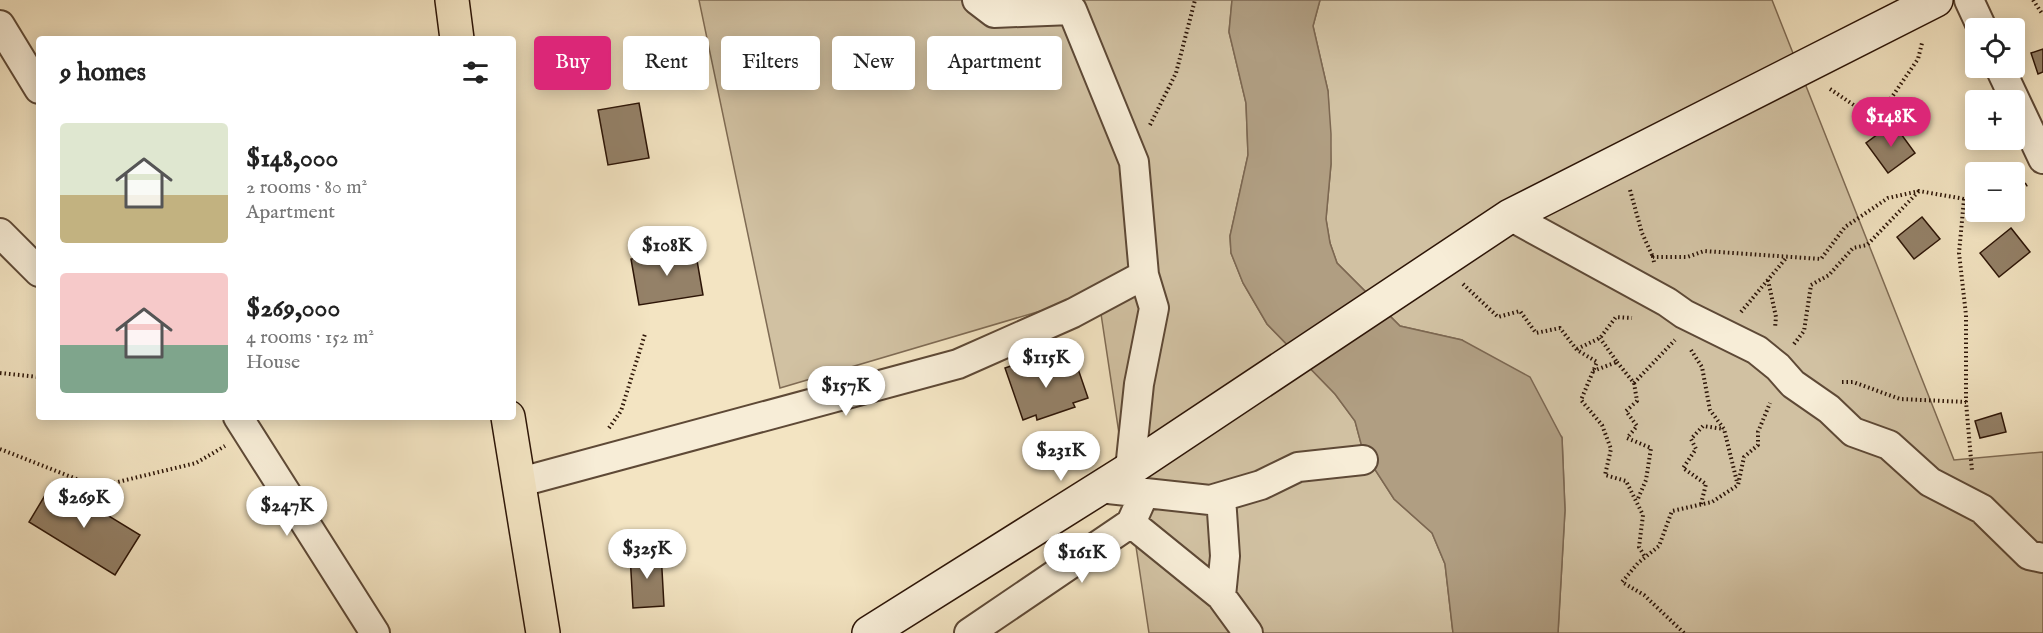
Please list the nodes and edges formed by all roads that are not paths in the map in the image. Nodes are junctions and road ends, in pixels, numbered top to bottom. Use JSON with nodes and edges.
{"nodes":[{"id":1,"x":452,"y":0,"type":"edge"},
{"id":2,"x":977,"y":0,"type":"edge"},
{"id":3,"x":1969,"y":0,"type":"edge"},
{"id":4,"x":1935,"y":1,"type":"edge"},
{"id":5,"x":1977,"y":18,"type":"edge"},
{"id":6,"x":0,"y":25,"type":"edge"},
{"id":7,"x":457,"y":36,"type":"edge"},
{"id":8,"x":2005,"y":78,"type":"edge"},
{"id":9,"x":36,"y":84,"type":"edge"},
{"id":10,"x":2043,"y":159,"type":"edge"},
{"id":11,"x":1510,"y":216,"type":"junction"},
{"id":12,"x":0,"y":233,"type":"edge"},
{"id":13,"x":36,"y":269,"type":"edge"},
{"id":14,"x":1144,"y":275,"type":"junction"},
{"id":15,"x":508,"y":420,"type":"edge"},
{"id":16,"x":243,"y":425,"type":"edge"},
{"id":17,"x":1363,"y":460,"type":"dead end"},
{"id":18,"x":1137,"y":482,"type":"junction"},
{"id":19,"x":518,"y":483,"type":"junction"},
{"id":20,"x":1221,"y":497,"type":"junction"},
{"id":21,"x":1131,"y":524,"type":"junction"},
{"id":22,"x":2043,"y":558,"type":"edge"},
{"id":23,"x":1221,"y":596,"type":"junction"},
{"id":24,"x":375,"y":633,"type":"edge"},
{"id":25,"x":543,"y":633,"type":"edge"},
{"id":26,"x":869,"y":633,"type":"edge"},
{"id":27,"x":969,"y":633,"type":"edge"},
{"id":28,"x":1248,"y":633,"type":"edge"}],
"edges":[{"from":1,"to":7,"type":"main road"},
{"from":2,"to":14,"type":"street"},
{"from":3,"to":5,"type":"street"},
{"from":4,"to":11,"type":"main road"},
{"from":6,"to":9,"type":"street"},
{"from":8,"to":10,"type":"street"},
{"from":11,"to":18,"type":"main road"},
{"from":11,"to":22,"type":"street"},
{"from":12,"to":13,"type":"street"},
{"from":14,"to":18,"type":"street"},
{"from":14,"to":19,"type":"street"},
{"from":15,"to":19,"type":"main road"},
{"from":16,"to":24,"type":"street"},
{"from":17,"to":20,"type":"street"},
{"from":18,"to":20,"type":"street"},
{"from":18,"to":21,"type":"street"},
{"from":18,"to":26,"type":"main road"},
{"from":19,"to":25,"type":"main road"},
{"from":20,"to":23,"type":"street"},
{"from":21,"to":23,"type":"street"},
{"from":21,"to":27,"type":"street"},
{"from":23,"to":28,"type":"street"}]}
